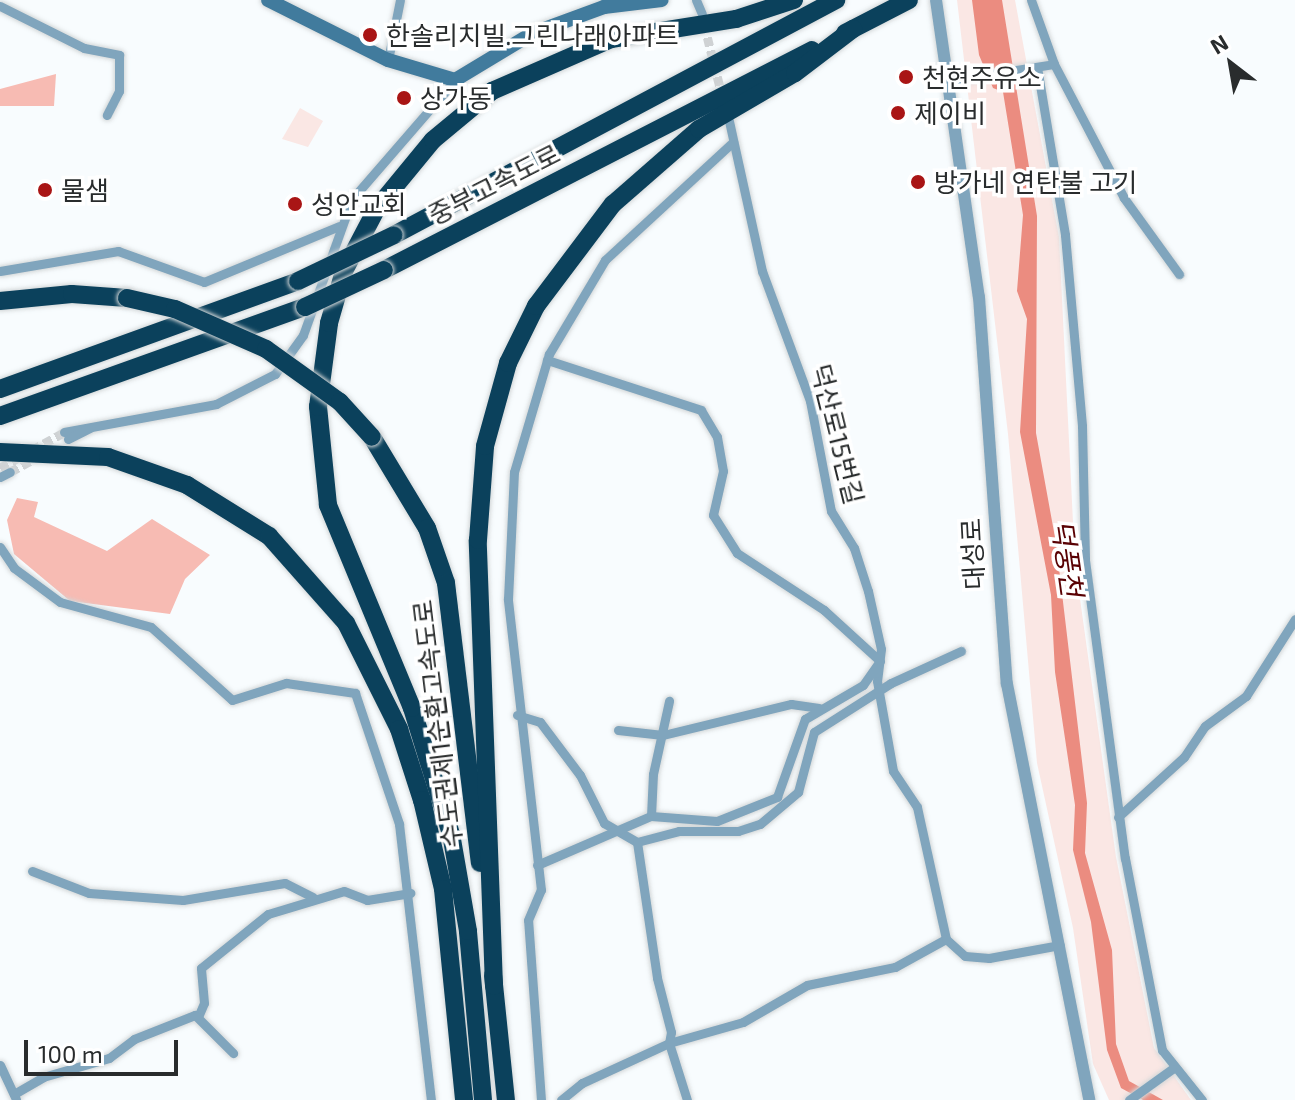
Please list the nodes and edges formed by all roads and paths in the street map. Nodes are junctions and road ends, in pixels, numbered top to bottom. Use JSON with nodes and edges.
{"nodes":[{"id":1,"x":268,"y":0,"type":"edge"},
{"id":2,"x":400,"y":0,"type":"edge"},
{"id":3,"x":662,"y":0,"type":"edge"},
{"id":4,"x":696,"y":0,"type":"edge"},
{"id":5,"x":794,"y":0,"type":"edge"},
{"id":6,"x":836,"y":0,"type":"edge"},
{"id":7,"x":909,"y":0,"type":"edge"},
{"id":8,"x":936,"y":0,"type":"edge"},
{"id":9,"x":1031,"y":0,"type":"edge"},
{"id":10,"x":0,"y":6,"type":"edge"},
{"id":11,"x":702,"y":14,"type":"tunnel mouth"},
{"id":12,"x":853,"y":29,"type":"junction"},
{"id":13,"x":388,"y":60,"type":"junction"},
{"id":14,"x":1054,"y":64,"type":"junction"},
{"id":15,"x":1032,"y":67,"type":"junction"},
{"id":16,"x":455,"y":80,"type":"junction"},
{"id":17,"x":951,"y":80,"type":"junction"},
{"id":18,"x":107,"y":115,"type":"dead end"},
{"id":19,"x":729,"y":121,"type":"dead end"},
{"id":20,"x":733,"y":142,"type":"junction"},
{"id":21,"x":339,"y":226,"type":"junction"},
{"id":22,"x":0,"y":271,"type":"edge"},
{"id":23,"x":1179,"y":274,"type":"dead end"},
{"id":24,"x":0,"y":301,"type":"edge"},
{"id":25,"x":547,"y":360,"type":"junction"},
{"id":26,"x":0,"y":389,"type":"edge"},
{"id":27,"x":0,"y":416,"type":"edge"},
{"id":28,"x":66,"y":436,"type":"tunnel mouth"},
{"id":29,"x":0,"y":452,"type":"tunnel mouth"},
{"id":30,"x":10,"y":472,"type":"tunnel mouth"},
{"id":31,"x":0,"y":477,"type":"edge"},
{"id":32,"x":0,"y":547,"type":"edge"},
{"id":33,"x":1295,"y":619,"type":"edge"},
{"id":34,"x":961,"y":651,"type":"dead end"},
{"id":35,"x":880,"y":661,"type":"junction"},
{"id":36,"x":879,"y":692,"type":"junction"},
{"id":37,"x":669,"y":701,"type":"dead end"},
{"id":38,"x":819,"y":708,"type":"junction"},
{"id":39,"x":517,"y":715,"type":"junction"},
{"id":40,"x":618,"y":730,"type":"dead end"},
{"id":41,"x":663,"y":735,"type":"junction"},
{"id":42,"x":651,"y":816,"type":"junction"},
{"id":43,"x":1118,"y":817,"type":"junction"},
{"id":44,"x":616,"y":834,"type":"junction"},
{"id":45,"x":637,"y":842,"type":"junction"},
{"id":46,"x":537,"y":865,"type":"junction"},
{"id":47,"x":32,"y":871,"type":"dead end"},
{"id":48,"x":410,"y":893,"type":"junction"},
{"id":49,"x":313,"y":897,"type":"junction"},
{"id":50,"x":946,"y":939,"type":"junction"},
{"id":51,"x":1060,"y":945,"type":"junction"},
{"id":52,"x":494,"y":986,"type":"junction"},
{"id":53,"x":198,"y":1017,"type":"junction"},
{"id":54,"x":669,"y":1043,"type":"junction"},
{"id":55,"x":233,"y":1053,"type":"dead end"},
{"id":56,"x":0,"y":1065,"type":"edge"},
{"id":57,"x":1172,"y":1069,"type":"junction"},
{"id":58,"x":15,"y":1097,"type":"edge"},
{"id":59,"x":431,"y":1100,"type":"edge"},
{"id":60,"x":464,"y":1100,"type":"edge"},
{"id":61,"x":483,"y":1100,"type":"edge"},
{"id":62,"x":506,"y":1100,"type":"edge"},
{"id":63,"x":541,"y":1100,"type":"edge"},
{"id":64,"x":561,"y":1100,"type":"edge"},
{"id":65,"x":687,"y":1100,"type":"edge"},
{"id":66,"x":1089,"y":1100,"type":"edge"},
{"id":67,"x":1129,"y":1100,"type":"edge"},
{"id":68,"x":1202,"y":1100,"type":"edge"}],
"edges":[{"from":1,"to":13,"type":"main road"},
{"from":2,"to":13,"type":"street"},
{"from":3,"to":16,"type":"main road"},
{"from":4,"to":11,"type":"street"},
{"from":5,"to":61,"type":"highway"},
{"from":6,"to":26,"type":"highway","name":"중부고속도로","bridge":true},
{"from":7,"to":12,"type":"highway","name":"중부고속도로"},
{"from":8,"to":17,"type":"street","name":"대성로"},
{"from":9,"to":14,"type":"street"},
{"from":10,"to":18,"type":"street"},
{"from":12,"to":27,"type":"highway","name":"중부고속도로","bridge":true},
{"from":12,"to":52,"type":"highway"},
{"from":13,"to":16,"type":"main road"},
{"from":14,"to":15,"type":"street"},
{"from":14,"to":23,"type":"street"},
{"from":15,"to":17,"type":"street"},
{"from":15,"to":43,"type":"street"},
{"from":16,"to":21,"type":"street"},
{"from":17,"to":51,"type":"street","name":"대성로"},
{"from":19,"to":20,"type":"street","name":"덕산로15번길"},
{"from":20,"to":25,"type":"street"},
{"from":20,"to":35,"type":"street","name":"덕산로15번길"},
{"from":21,"to":22,"type":"street"},
{"from":21,"to":28,"type":"street"},
{"from":24,"to":52,"type":"highway","name":"수도권제1순환고속도로","bridge":true},
{"from":25,"to":35,"type":"street"},
{"from":25,"to":39,"type":"street"},
{"from":29,"to":60,"type":"highway","name":"수도권제1순환고속도로"},
{"from":30,"to":31,"type":"street"},
{"from":32,"to":48,"type":"street"},
{"from":33,"to":43,"type":"street"},
{"from":34,"to":36,"type":"street"},
{"from":35,"to":36,"type":"street","name":"덕산로15번길"},
{"from":35,"to":38,"type":"street"},
{"from":36,"to":45,"type":"street"},
{"from":36,"to":50,"type":"street","name":"덕산로15번길"},
{"from":37,"to":41,"type":"street"},
{"from":38,"to":41,"type":"street"},
{"from":38,"to":42,"type":"street"},
{"from":39,"to":44,"type":"street"},
{"from":39,"to":46,"type":"street"},
{"from":40,"to":41,"type":"street"},
{"from":41,"to":42,"type":"street"},
{"from":42,"to":44,"type":"street"},
{"from":43,"to":57,"type":"street"},
{"from":44,"to":45,"type":"street"},
{"from":44,"to":46,"type":"street"},
{"from":45,"to":54,"type":"street"},
{"from":46,"to":63,"type":"street"},
{"from":47,"to":49,"type":"street"},
{"from":48,"to":49,"type":"street"},
{"from":48,"to":59,"type":"street"},
{"from":49,"to":53,"type":"street"},
{"from":50,"to":51,"type":"street"},
{"from":50,"to":54,"type":"street"},
{"from":51,"to":66,"type":"street","name":"대성로"},
{"from":52,"to":62,"type":"highway","name":"수도권제1순환고속도로"},
{"from":53,"to":55,"type":"street"},
{"from":53,"to":58,"type":"street"},
{"from":54,"to":64,"type":"street"},
{"from":54,"to":65,"type":"street"},
{"from":56,"to":58,"type":"street"},
{"from":57,"to":67,"type":"street"},
{"from":57,"to":68,"type":"street"}]}
